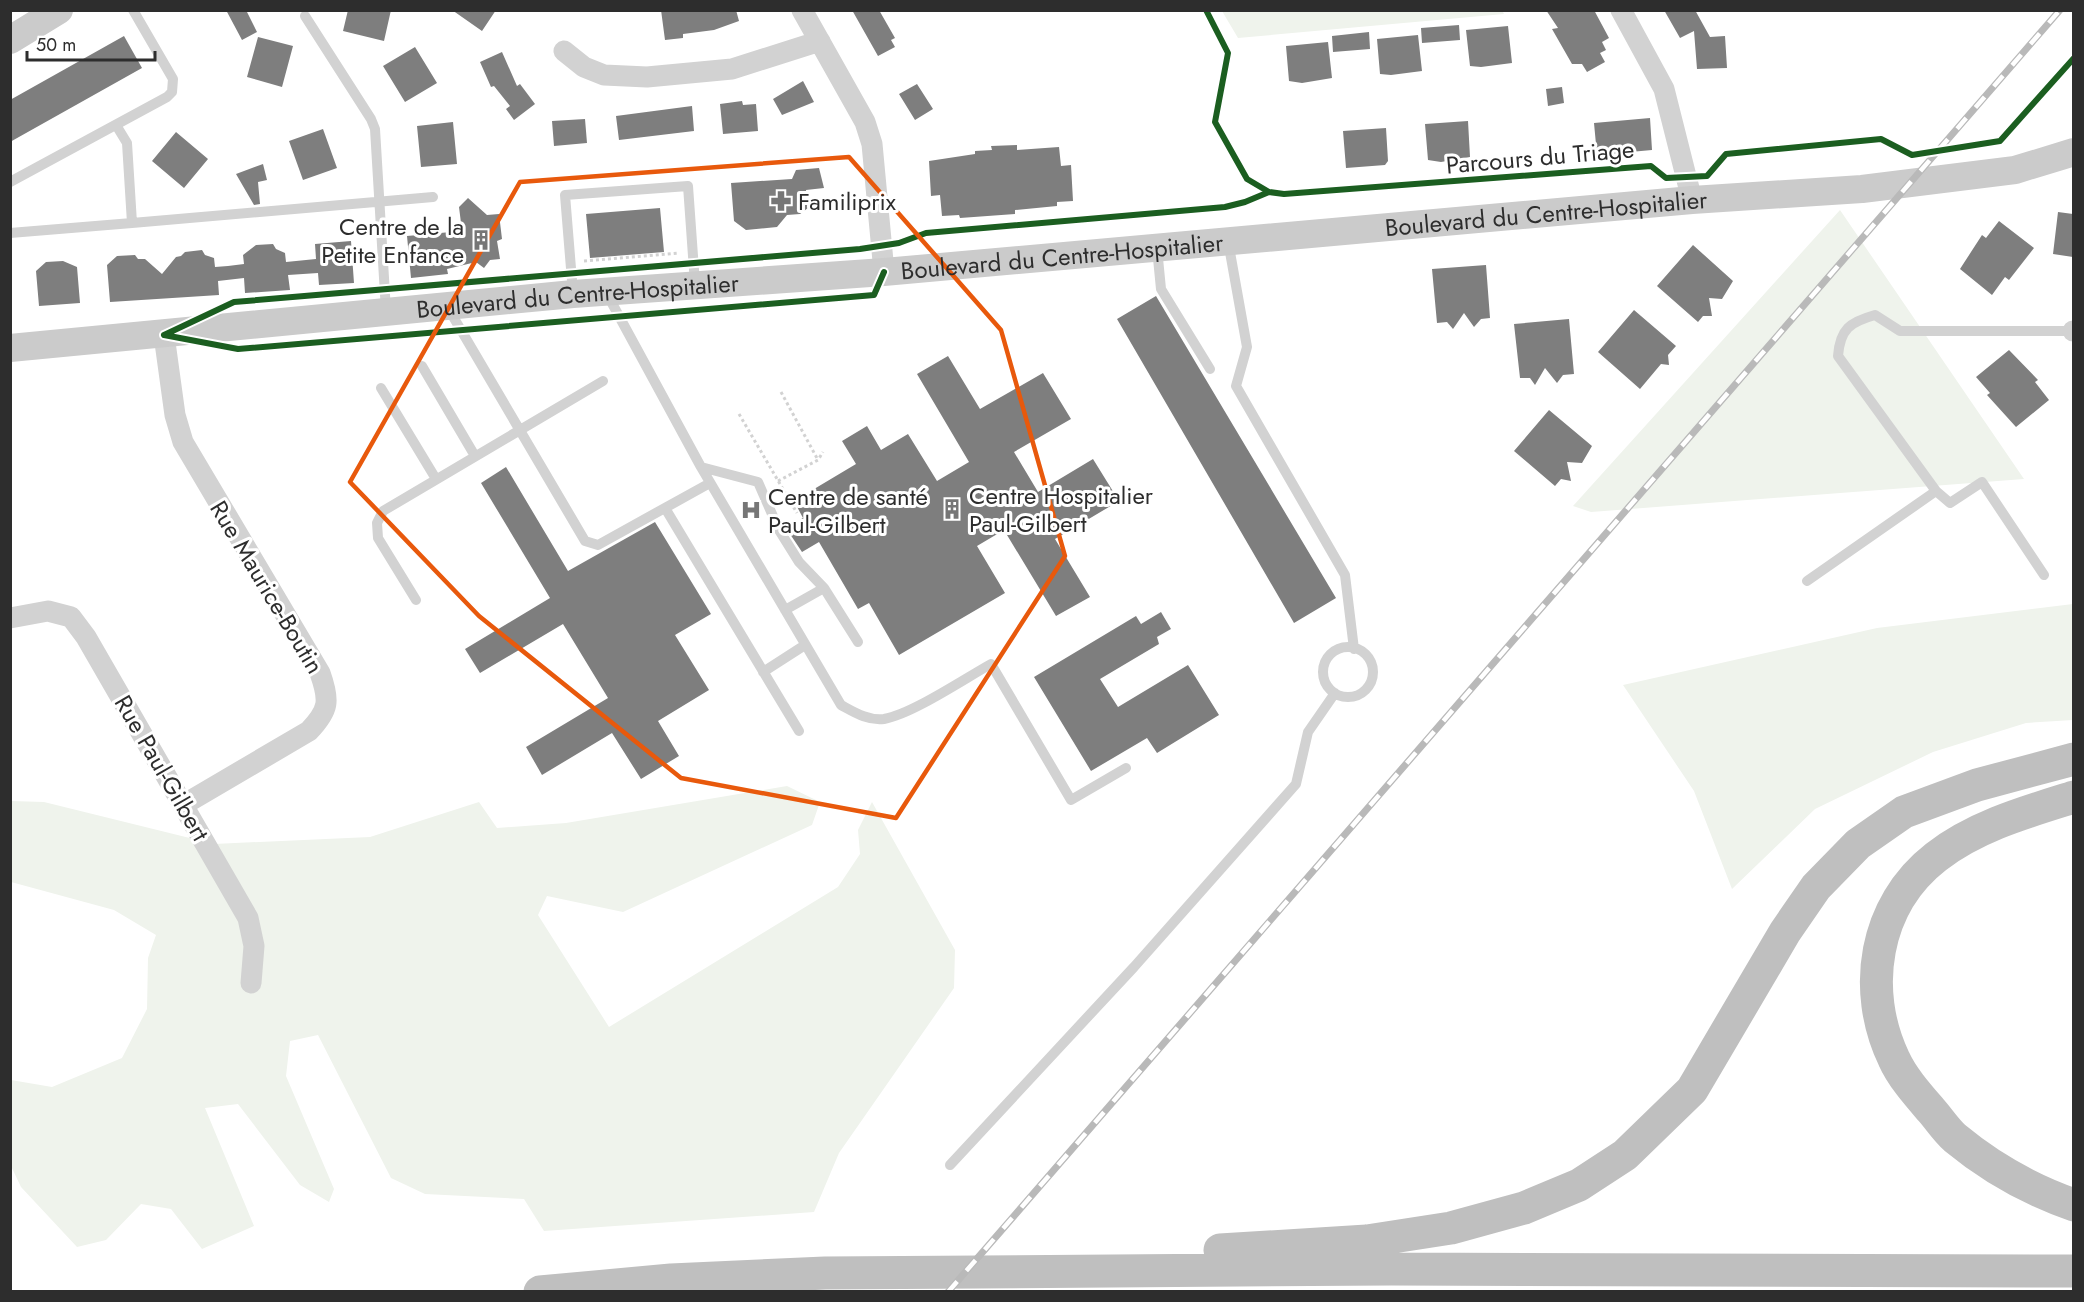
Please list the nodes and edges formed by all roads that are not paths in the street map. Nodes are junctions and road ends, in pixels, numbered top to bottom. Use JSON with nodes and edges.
{"nodes":[{"id":1,"x":59,"y":10,"type":"edge"},
{"id":2,"x":133,"y":10,"type":"edge"},
{"id":3,"x":802,"y":10,"type":"edge"},
{"id":4,"x":1621,"y":10,"type":"edge"},
{"id":5,"x":305,"y":16,"type":"dead end"},
{"id":6,"x":10,"y":40,"type":"edge"},
{"id":7,"x":820,"y":41,"type":"junction"},
{"id":8,"x":564,"y":51,"type":"dead end"},
{"id":9,"x":116,"y":124,"type":"junction"},
{"id":10,"x":2073,"y":152,"type":"edge"},
{"id":11,"x":10,"y":182,"type":"edge"},
{"id":12,"x":434,"y":197,"type":"dead end"},
{"id":13,"x":1692,"y":200,"type":"junction"},
{"id":14,"x":378,"y":202,"type":"junction"},
{"id":15,"x":132,"y":223,"type":"junction"},
{"id":16,"x":10,"y":233,"type":"edge"},
{"id":17,"x":1228,"y":241,"type":"junction"},
{"id":18,"x":1157,"y":248,"type":"junction"},
{"id":19,"x":884,"y":272,"type":"junction"},
{"id":20,"x":695,"y":284,"type":"junction"},
{"id":21,"x":606,"y":292,"type":"junction"},
{"id":22,"x":573,"y":294,"type":"junction"},
{"id":23,"x":447,"y":305,"type":"junction"},
{"id":24,"x":386,"y":312,"type":"junction"},
{"id":25,"x":2073,"y":331,"type":"edge"},
{"id":26,"x":164,"y":335,"type":"junction"},
{"id":27,"x":10,"y":348,"type":"edge"},
{"id":28,"x":422,"y":366,"type":"dead end"},
{"id":29,"x":1210,"y":369,"type":"dead end"},
{"id":30,"x":603,"y":381,"type":"dead end"},
{"id":31,"x":381,"y":388,"type":"dead end"},
{"id":32,"x":518,"y":429,"type":"junction"},
{"id":33,"x":475,"y":456,"type":"junction"},
{"id":34,"x":701,"y":467,"type":"junction"},
{"id":35,"x":436,"y":479,"type":"junction"},
{"id":36,"x":710,"y":483,"type":"junction"},
{"id":37,"x":1936,"y":490,"type":"junction"},
{"id":38,"x":665,"y":508,"type":"junction"},
{"id":39,"x":2044,"y":575,"type":"dead end"},
{"id":40,"x":1807,"y":581,"type":"dead end"},
{"id":41,"x":825,"y":588,"type":"junction"},
{"id":42,"x":416,"y":600,"type":"dead end"},
{"id":43,"x":784,"y":610,"type":"junction"},
{"id":44,"x":10,"y":618,"type":"edge"},
{"id":45,"x":858,"y":642,"type":"dead end"},
{"id":46,"x":805,"y":645,"type":"junction"},
{"id":47,"x":1354,"y":649,"type":"junction"},
{"id":48,"x":763,"y":672,"type":"junction"},
{"id":49,"x":1335,"y":693,"type":"junction"},
{"id":50,"x":799,"y":731,"type":"dead end"},
{"id":51,"x":2073,"y":759,"type":"edge"},
{"id":52,"x":1126,"y":768,"type":"dead end"},
{"id":53,"x":2073,"y":797,"type":"edge"},
{"id":54,"x":183,"y":805,"type":"junction"},
{"id":55,"x":251,"y":983,"type":"dead end"},
{"id":56,"x":950,"y":1165,"type":"dead end"},
{"id":57,"x":2073,"y":1205,"type":"edge"},
{"id":58,"x":2073,"y":1271,"type":"edge"},
{"id":59,"x":825,"y":1273,"type":"junction"},
{"id":60,"x":540,"y":1292,"type":"edge"}],
"edges":[{"from":1,"to":6,"type":"street"},
{"from":2,"to":9,"type":"lane"},
{"from":3,"to":7,"type":"street"},
{"from":4,"to":13,"type":"street"},
{"from":5,"to":14,"type":"lane"},
{"from":7,"to":8,"type":"street"},
{"from":7,"to":19,"type":"street"},
{"from":9,"to":11,"type":"lane"},
{"from":9,"to":15,"type":"lane"},
{"from":10,"to":13,"type":"street","name":"Boulevard du Centre-Hospitalier"},
{"from":12,"to":14,"type":"lane"},
{"from":13,"to":17,"type":"street","name":"Boulevard du Centre-Hospitalier"},
{"from":14,"to":15,"type":"lane"},
{"from":14,"to":24,"type":"lane"},
{"from":15,"to":16,"type":"lane"},
{"from":17,"to":18,"type":"street","name":"Boulevard du Centre-Hospitalier"},
{"from":17,"to":47,"type":"lane"},
{"from":18,"to":19,"type":"street","name":"Boulevard du Centre-Hospitalier"},
{"from":18,"to":29,"type":"lane"},
{"from":19,"to":20,"type":"street","name":"Boulevard du Centre-Hospitalier"},
{"from":20,"to":21,"type":"street","name":"Boulevard du Centre-Hospitalier"},
{"from":20,"to":22,"type":"lane"},
{"from":21,"to":22,"type":"street","name":"Boulevard du Centre-Hospitalier"},
{"from":21,"to":34,"type":"lane"},
{"from":22,"to":23,"type":"street","name":"Boulevard du Centre-Hospitalier"},
{"from":23,"to":24,"type":"street","name":"Boulevard du Centre-Hospitalier"},
{"from":23,"to":32,"type":"lane"},
{"from":24,"to":26,"type":"street","name":"Boulevard du Centre-Hospitalier"},
{"from":25,"to":37,"type":"lane"},
{"from":26,"to":27,"type":"street","name":"Boulevard du Centre-Hospitalier"},
{"from":26,"to":54,"type":"street","name":"Rue Maurice-Boutin"},
{"from":28,"to":33,"type":"lane"},
{"from":30,"to":32,"type":"lane"},
{"from":31,"to":35,"type":"lane"},
{"from":32,"to":33,"type":"lane"},
{"from":32,"to":38,"type":"lane"},
{"from":33,"to":35,"type":"lane"},
{"from":34,"to":36,"type":"lane"},
{"from":34,"to":41,"type":"lane"},
{"from":35,"to":42,"type":"lane"},
{"from":36,"to":38,"type":"lane"},
{"from":36,"to":43,"type":"lane"},
{"from":37,"to":39,"type":"lane"},
{"from":37,"to":40,"type":"lane"},
{"from":38,"to":48,"type":"lane"},
{"from":41,"to":43,"type":"lane"},
{"from":41,"to":45,"type":"lane"},
{"from":43,"to":46,"type":"lane"},
{"from":44,"to":54,"type":"street","name":"Rue Paul-Gilbert"},
{"from":46,"to":48,"type":"lane"},
{"from":46,"to":52,"type":"lane"},
{"from":47,"to":49,"type":"lane"},
{"from":47,"to":49,"type":"lane"},
{"from":48,"to":50,"type":"lane"},
{"from":49,"to":56,"type":"lane"},
{"from":51,"to":59,"type":"highway"},
{"from":53,"to":57,"type":"highway"},
{"from":54,"to":55,"type":"street","name":"Rue Paul-Gilbert"},
{"from":58,"to":59,"type":"highway"},
{"from":59,"to":60,"type":"highway"}]}
